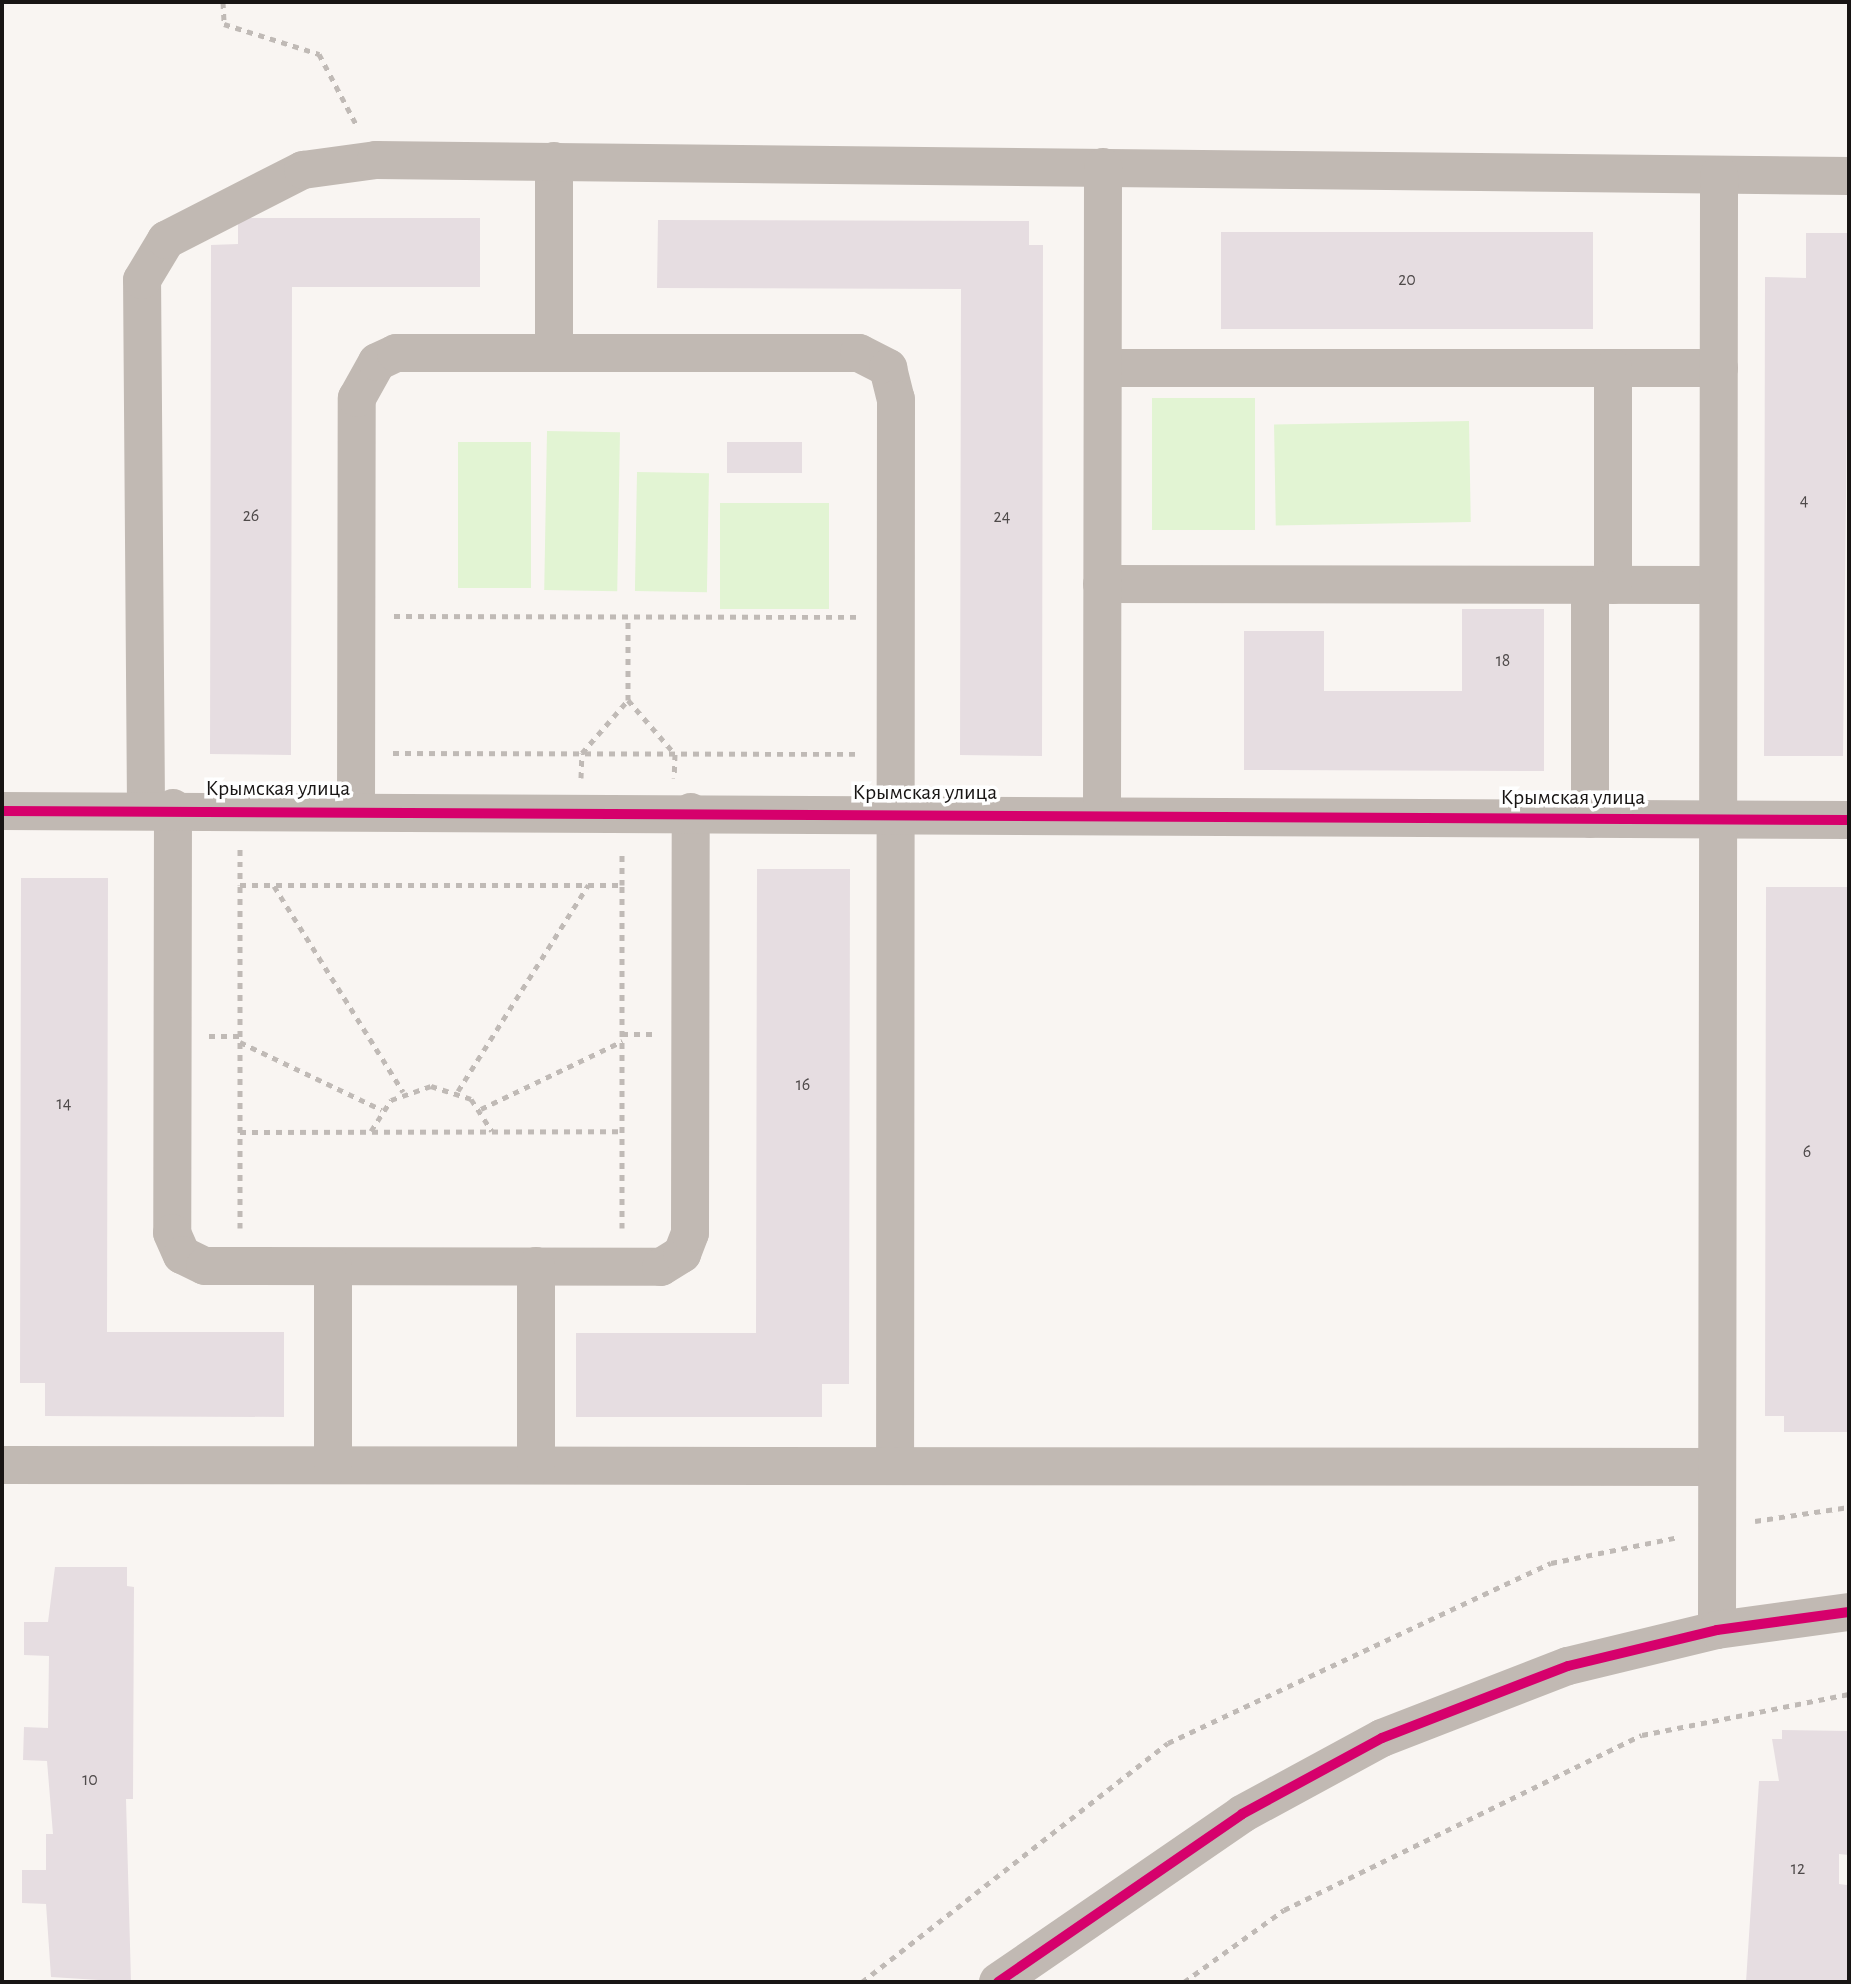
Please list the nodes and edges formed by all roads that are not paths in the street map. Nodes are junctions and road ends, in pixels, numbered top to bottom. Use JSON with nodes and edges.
{"nodes":[{"id":1,"x":554,"y":161,"type":"junction"},
{"id":2,"x":1103,"y":167,"type":"junction"},
{"id":3,"x":1719,"y":175,"type":"junction"},
{"id":4,"x":1849,"y":176,"type":"edge"},
{"id":5,"x":554,"y":353,"type":"junction"},
{"id":6,"x":1103,"y":368,"type":"junction"},
{"id":7,"x":1613,"y":368,"type":"junction"},
{"id":8,"x":1719,"y":368,"type":"junction"},
{"id":9,"x":1102,"y":584,"type":"junction"},
{"id":10,"x":1601,"y":585,"type":"junction"},
{"id":11,"x":1718,"y":585,"type":"junction"},
{"id":12,"x":159,"y":808,"type":"junction"},
{"id":13,"x":356,"y":809,"type":"junction"},
{"id":14,"x":2,"y":811,"type":"edge"},
{"id":15,"x":683,"y":812,"type":"junction"},
{"id":16,"x":896,"y":813,"type":"junction"},
{"id":17,"x":1102,"y":815,"type":"junction"},
{"id":18,"x":1590,"y":819,"type":"junction"},
{"id":19,"x":1718,"y":819,"type":"junction"},
{"id":20,"x":1849,"y":820,"type":"edge"},
{"id":21,"x":536,"y":1266,"type":"junction"},
{"id":22,"x":333,"y":1267,"type":"junction"},
{"id":23,"x":2,"y":1465,"type":"edge"},
{"id":24,"x":333,"y":1465,"type":"junction"},
{"id":25,"x":536,"y":1465,"type":"junction"},
{"id":26,"x":895,"y":1466,"type":"junction"},
{"id":27,"x":1717,"y":1467,"type":"junction"},
{"id":28,"x":1849,"y":1612,"type":"edge"},
{"id":29,"x":1717,"y":1630,"type":"junction"},
{"id":30,"x":998,"y":1982,"type":"edge"}],
"edges":[{"from":1,"to":2,"type":"street"},
{"from":1,"to":5,"type":"street"},
{"from":1,"to":12,"type":"street"},
{"from":2,"to":3,"type":"street"},
{"from":2,"to":6,"type":"street"},
{"from":3,"to":4,"type":"street"},
{"from":3,"to":8,"type":"street"},
{"from":5,"to":13,"type":"street"},
{"from":5,"to":16,"type":"street"},
{"from":6,"to":7,"type":"street"},
{"from":6,"to":9,"type":"street"},
{"from":7,"to":8,"type":"street"},
{"from":7,"to":10,"type":"street"},
{"from":8,"to":11,"type":"street"},
{"from":9,"to":10,"type":"street"},
{"from":9,"to":17,"type":"street"},
{"from":10,"to":11,"type":"street"},
{"from":10,"to":18,"type":"street"},
{"from":11,"to":19,"type":"street"},
{"from":12,"to":13,"type":"street","name":"Крымская улица"},
{"from":12,"to":14,"type":"street","name":"Крымская улица"},
{"from":12,"to":22,"type":"street"},
{"from":13,"to":15,"type":"street","name":"Крымская улица"},
{"from":15,"to":16,"type":"street","name":"Крымская улица"},
{"from":15,"to":21,"type":"street"},
{"from":16,"to":17,"type":"street","name":"Крымская улица"},
{"from":16,"to":26,"type":"street"},
{"from":17,"to":18,"type":"street","name":"Крымская улица"},
{"from":18,"to":19,"type":"street","name":"Крымская улица"},
{"from":19,"to":20,"type":"street","name":"Крымская улица"},
{"from":19,"to":27,"type":"street"},
{"from":21,"to":22,"type":"street"},
{"from":21,"to":25,"type":"street"},
{"from":22,"to":24,"type":"street"},
{"from":23,"to":24,"type":"street"},
{"from":24,"to":25,"type":"street"},
{"from":25,"to":26,"type":"street"},
{"from":26,"to":27,"type":"street"},
{"from":27,"to":29,"type":"street"},
{"from":28,"to":29,"type":"street"},
{"from":29,"to":30,"type":"street"}]}
